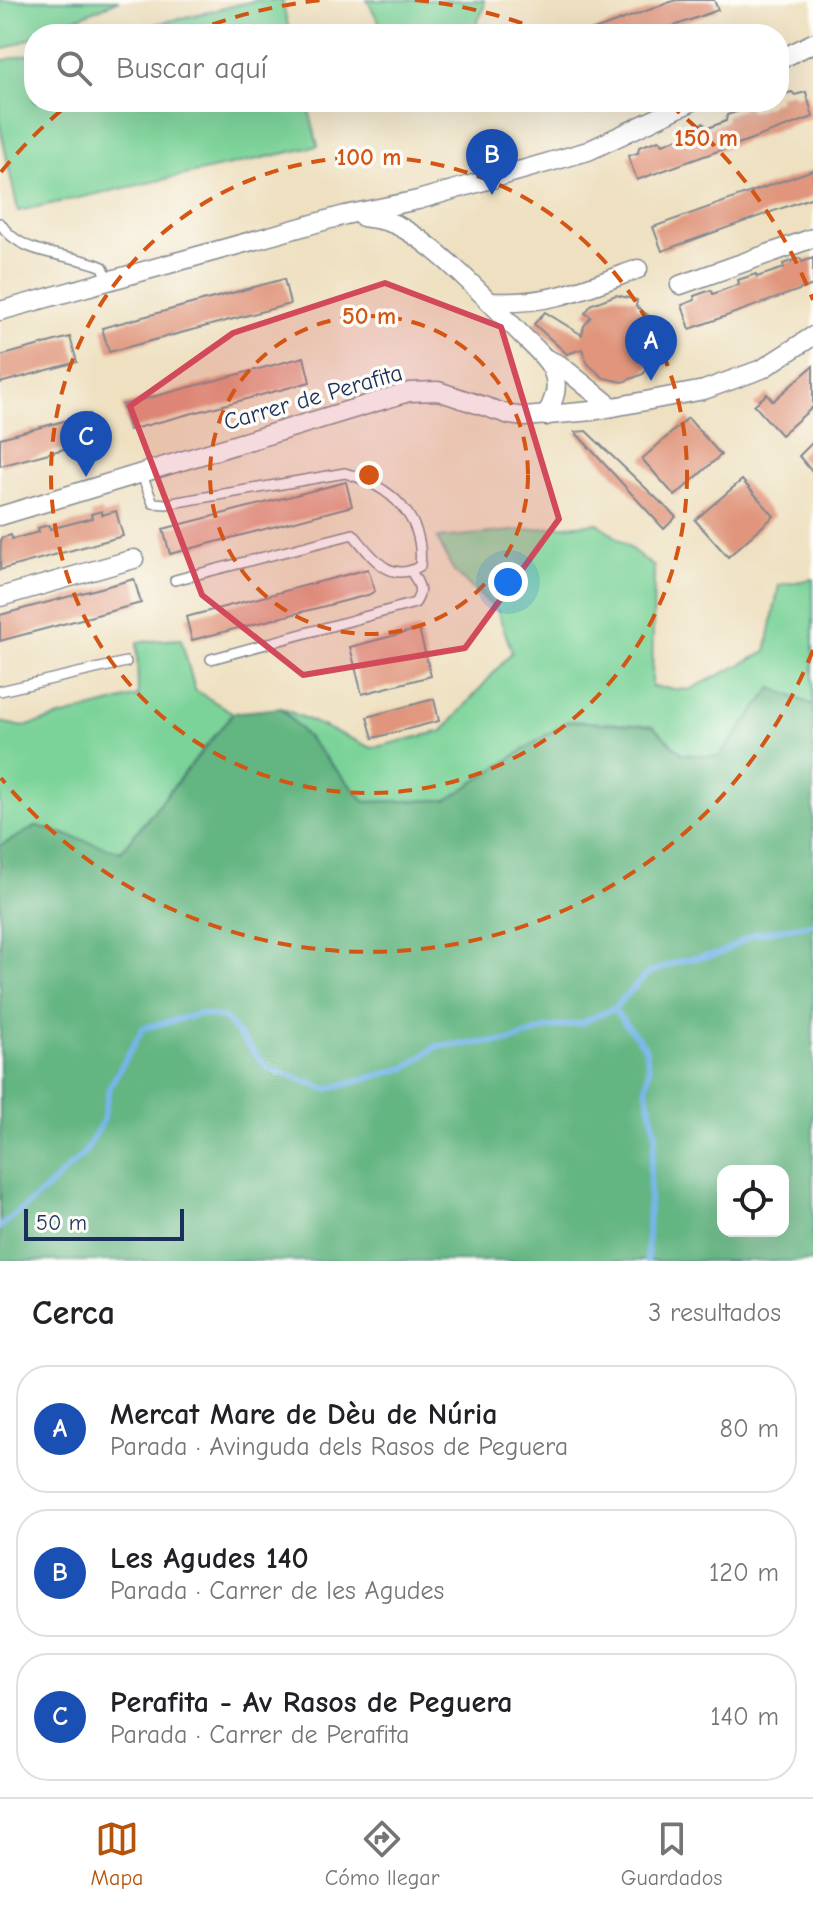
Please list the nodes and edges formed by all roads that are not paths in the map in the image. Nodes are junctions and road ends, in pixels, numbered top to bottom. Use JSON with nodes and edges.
{"nodes":[{"id":1,"x":813,"y":43,"type":"edge"},
{"id":2,"x":789,"y":55,"type":"edge"},
{"id":3,"x":670,"y":112,"type":"edge"},
{"id":4,"x":418,"y":200,"type":"junction"},
{"id":5,"x":345,"y":215,"type":"junction"},
{"id":6,"x":0,"y":223,"type":"edge"},
{"id":7,"x":813,"y":238,"type":"edge"},
{"id":8,"x":426,"y":244,"type":"junction"},
{"id":9,"x":638,"y":269,"type":"dead end"},
{"id":10,"x":108,"y":280,"type":"junction"},
{"id":11,"x":680,"y":285,"type":"dead end"},
{"id":12,"x":490,"y":302,"type":"junction"},
{"id":13,"x":0,"y":311,"type":"edge"},
{"id":14,"x":813,"y":336,"type":"edge"},
{"id":15,"x":545,"y":359,"type":"junction"},
{"id":16,"x":612,"y":407,"type":"junction"},
{"id":17,"x":546,"y":416,"type":"junction"},
{"id":18,"x":141,"y":473,"type":"junction"},
{"id":19,"x":0,"y":516,"type":"edge"},
{"id":20,"x":134,"y":559,"type":"dead end"},
{"id":21,"x":411,"y":571,"type":"junction"},
{"id":22,"x":175,"y":580,"type":"dead end"},
{"id":23,"x":0,"y":597,"type":"edge"},
{"id":24,"x":211,"y":659,"type":"dead end"},
{"id":25,"x":126,"y":662,"type":"dead end"},
{"id":26,"x":0,"y":691,"type":"edge"}],
"edges":[{"from":1,"to":2,"type":"street"},
{"from":3,"to":4,"type":"street"},
{"from":4,"to":5,"type":"street"},
{"from":4,"to":8,"type":"street"},
{"from":5,"to":8,"type":"street"},
{"from":5,"to":10,"type":"street"},
{"from":6,"to":10,"type":"lane"},
{"from":7,"to":11,"type":"street"},
{"from":8,"to":12,"type":"street"},
{"from":9,"to":12,"type":"street"},
{"from":10,"to":13,"type":"street"},
{"from":12,"to":15,"type":"street"},
{"from":14,"to":16,"type":"street","name":"Carrer de Perafita"},
{"from":15,"to":16,"type":"street"},
{"from":15,"to":17,"type":"street"},
{"from":16,"to":17,"type":"street","name":"Carrer de Perafita"},
{"from":17,"to":18,"type":"street","name":"Carrer de Perafita"},
{"from":18,"to":19,"type":"street","name":"Carrer de Perafita"},
{"from":18,"to":21,"type":"lane"},
{"from":20,"to":23,"type":"street"},
{"from":21,"to":22,"type":"lane"},
{"from":21,"to":24,"type":"lane"},
{"from":25,"to":26,"type":"lane"}]}
